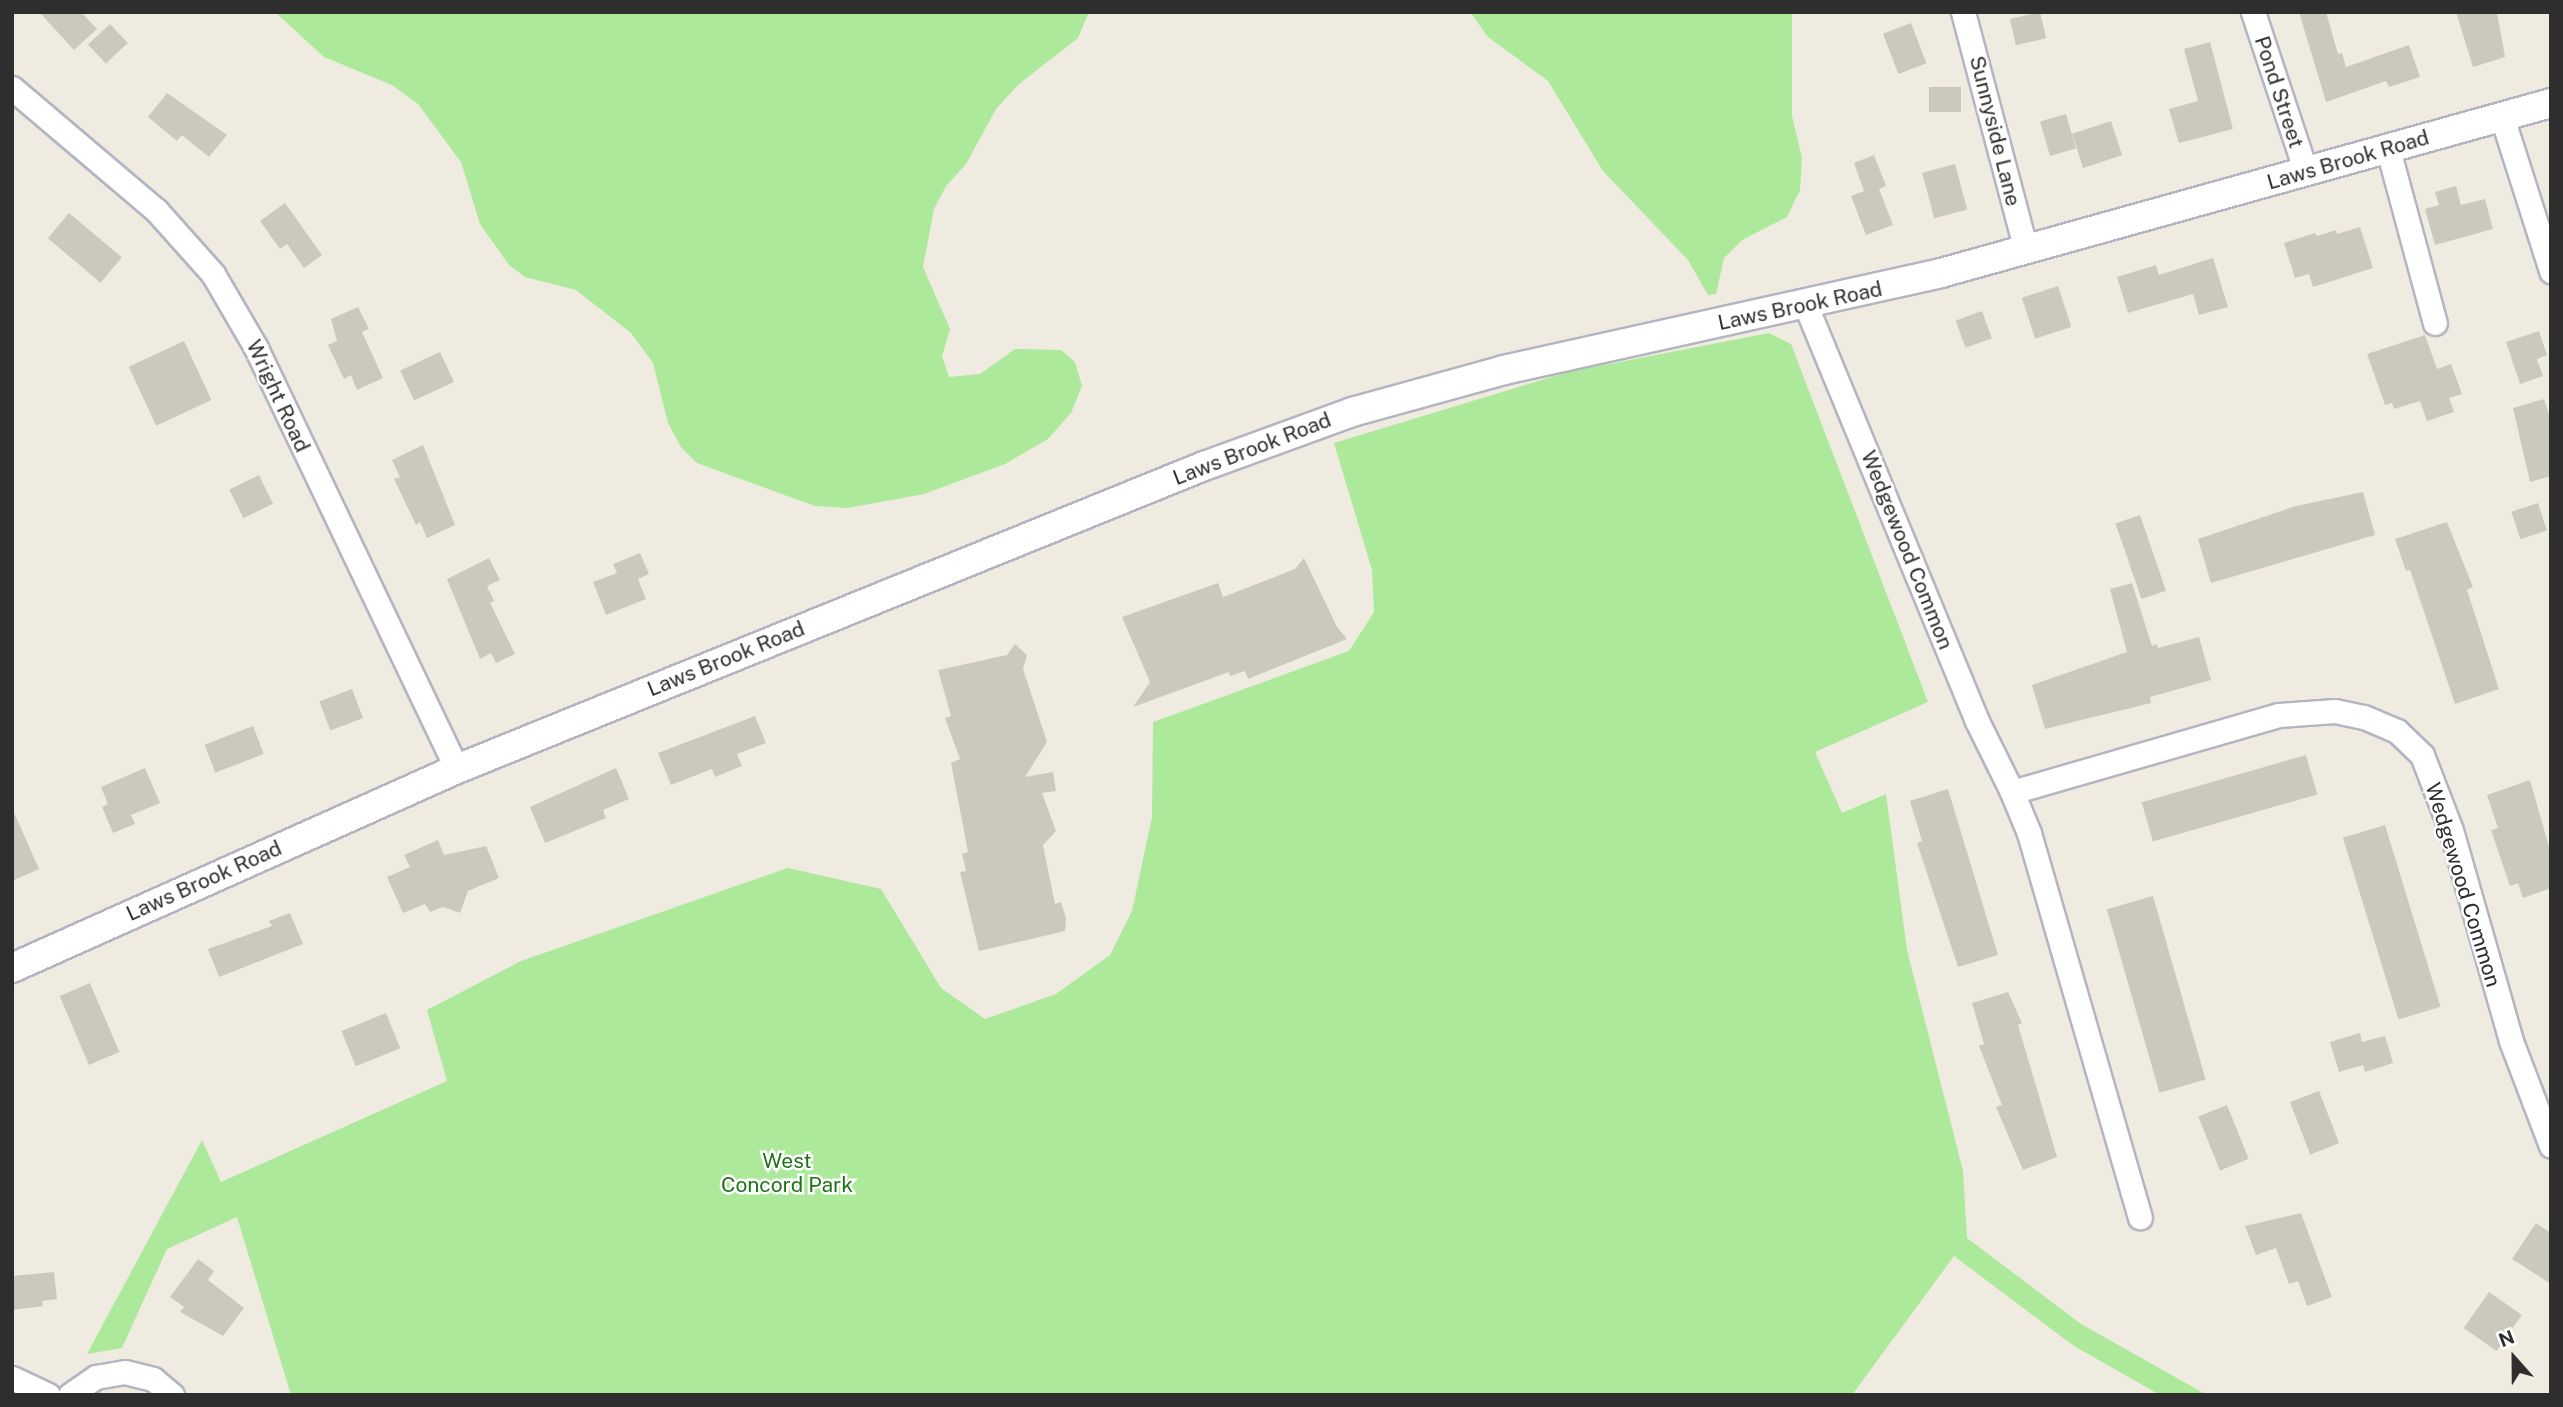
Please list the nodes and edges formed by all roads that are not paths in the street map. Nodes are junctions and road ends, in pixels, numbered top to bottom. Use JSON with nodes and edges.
{"nodes":[{"id":1,"x":1964,"y":12,"type":"edge"},
{"id":2,"x":2253,"y":12,"type":"edge"},
{"id":3,"x":12,"y":88,"type":"edge"},
{"id":4,"x":2551,"y":103,"type":"edge"},
{"id":5,"x":2502,"y":117,"type":"junction"},
{"id":6,"x":2388,"y":149,"type":"junction"},
{"id":7,"x":2306,"y":172,"type":"junction"},
{"id":8,"x":2026,"y":250,"type":"junction"},
{"id":9,"x":2551,"y":271,"type":"edge"},
{"id":10,"x":1806,"y":306,"type":"junction"},
{"id":11,"x":2435,"y":323,"type":"dead end"},
{"id":12,"x":457,"y":769,"type":"junction"},
{"id":13,"x":2012,"y":792,"type":"junction"},
{"id":14,"x":12,"y":968,"type":"edge"},
{"id":15,"x":2551,"y":1146,"type":"edge"},
{"id":16,"x":2140,"y":1217,"type":"dead end"},
{"id":17,"x":12,"y":1378,"type":"edge"},
{"id":18,"x":48,"y":1395,"type":"edge"},
{"id":19,"x":70,"y":1395,"type":"edge"},
{"id":20,"x":172,"y":1395,"type":"edge"}],
"edges":[{"from":1,"to":8,"type":"street","name":"Sunnyside Lane"},
{"from":2,"to":7,"type":"street","name":"Pond Street"},
{"from":3,"to":12,"type":"street","name":"Wright Road"},
{"from":4,"to":5,"type":"street","name":"Laws Brook Road"},
{"from":5,"to":6,"type":"street","name":"Laws Brook Road"},
{"from":5,"to":9,"type":"street"},
{"from":6,"to":7,"type":"street","name":"Laws Brook Road"},
{"from":6,"to":11,"type":"street"},
{"from":7,"to":8,"type":"street","name":"Laws Brook Road"},
{"from":8,"to":10,"type":"street","name":"Laws Brook Road"},
{"from":10,"to":12,"type":"street","name":"Laws Brook Road"},
{"from":10,"to":13,"type":"street","name":"Wedgewood Common"},
{"from":12,"to":14,"type":"street","name":"Laws Brook Road"},
{"from":13,"to":15,"type":"street","name":"Wedgewood Common"},
{"from":13,"to":16,"type":"street","name":"Wedgewood Common"},
{"from":17,"to":18,"type":"street"},
{"from":19,"to":20,"type":"street"}]}
